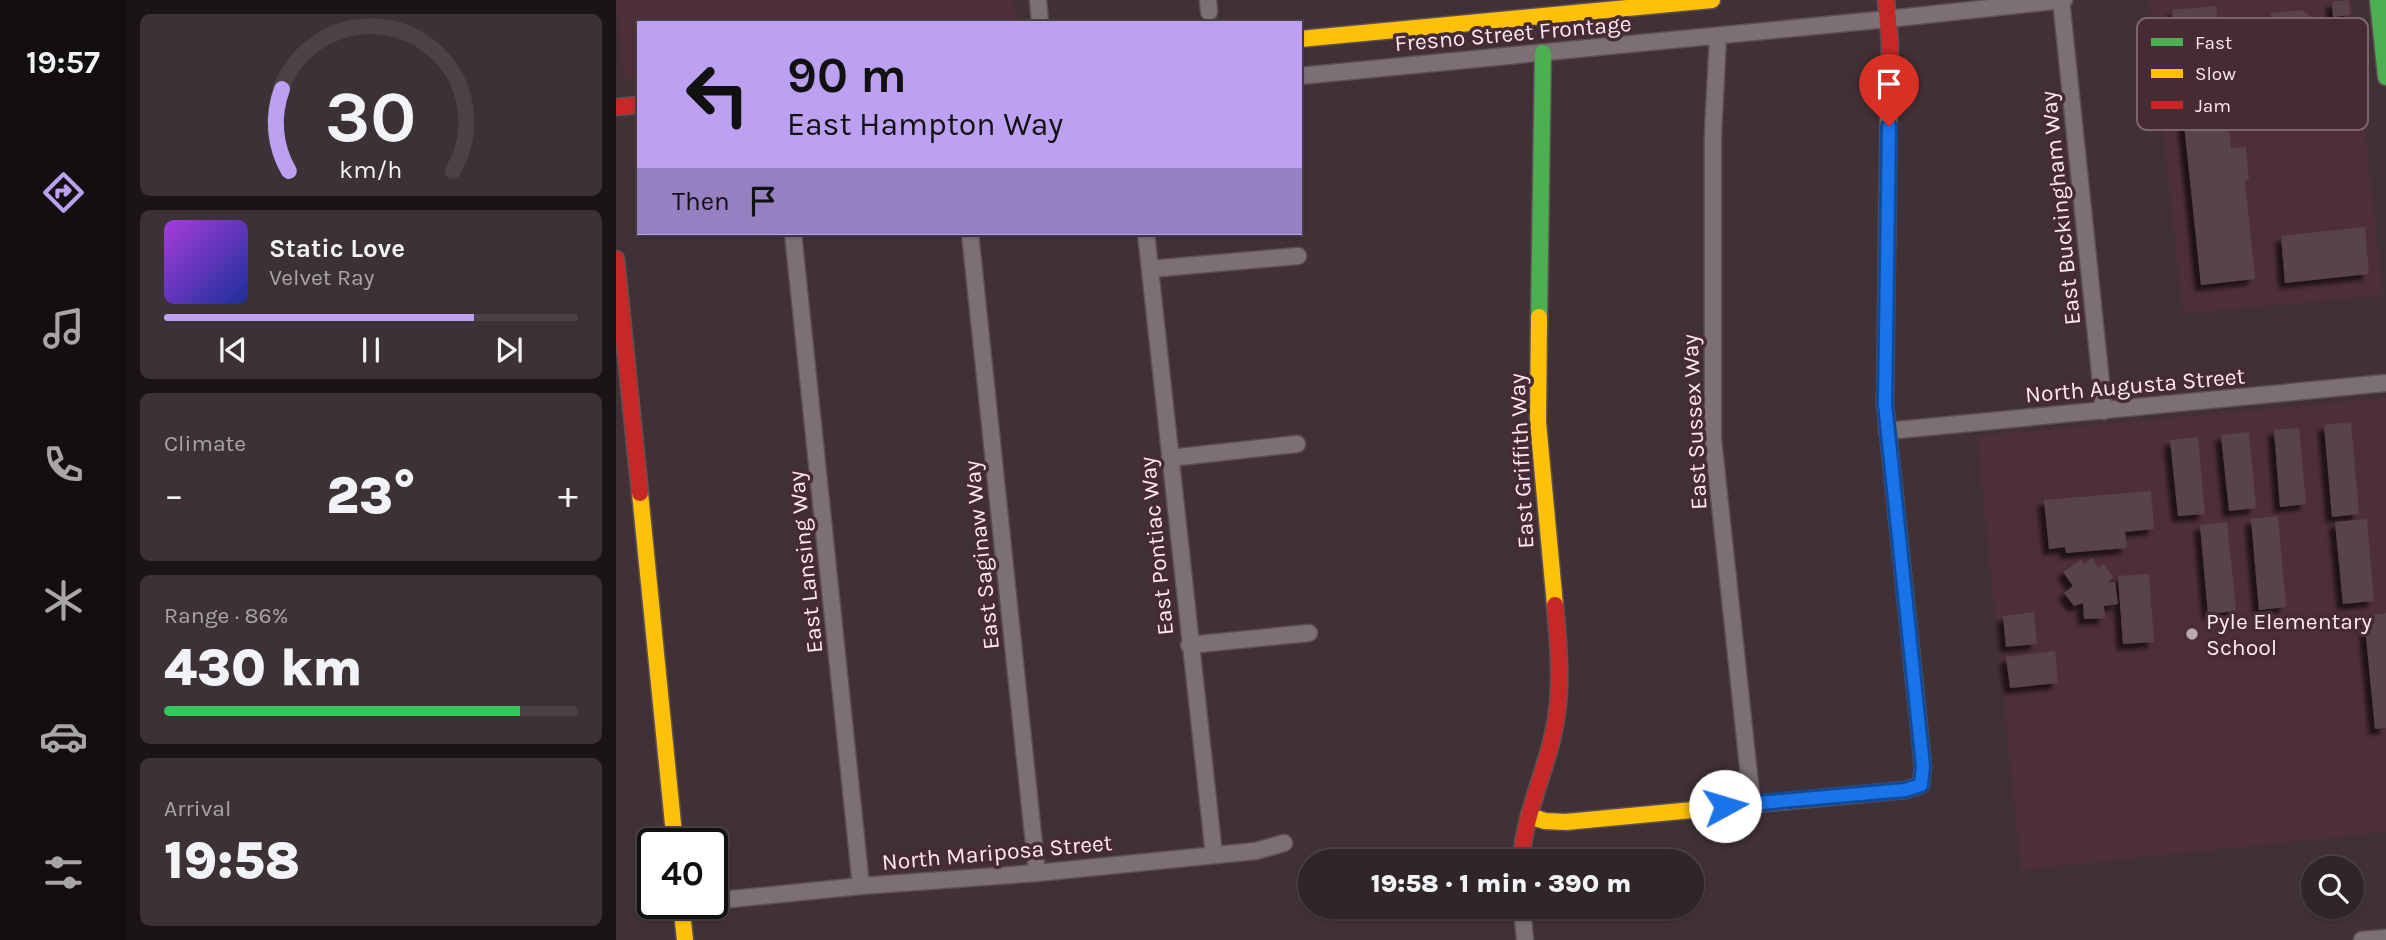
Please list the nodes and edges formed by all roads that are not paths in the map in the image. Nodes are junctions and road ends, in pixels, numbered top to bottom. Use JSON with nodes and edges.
{"nodes":[{"id":1,"x":1038,"y":0,"type":"edge"},
{"id":2,"x":1705,"y":0,"type":"edge"},
{"id":3,"x":1712,"y":0,"type":"edge"},
{"id":4,"x":1886,"y":0,"type":"edge"},
{"id":5,"x":2063,"y":0,"type":"edge"},
{"id":6,"x":2378,"y":0,"type":"edge"},
{"id":7,"x":1888,"y":19,"type":"junction"},
{"id":8,"x":1040,"y":21,"type":"edge"},
{"id":9,"x":1718,"y":36,"type":"junction"},
{"id":10,"x":1302,"y":39,"type":"edge"},
{"id":11,"x":1543,"y":53,"type":"junction"},
{"id":12,"x":1302,"y":76,"type":"edge"},
{"id":13,"x":2386,"y":77,"type":"edge"},
{"id":14,"x":637,"y":104,"type":"edge"},
{"id":15,"x":616,"y":107,"type":"edge"},
{"id":16,"x":793,"y":235,"type":"edge"},
{"id":17,"x":970,"y":235,"type":"edge"},
{"id":18,"x":1146,"y":235,"type":"edge"},
{"id":19,"x":1298,"y":256,"type":"dead end"},
{"id":20,"x":616,"y":259,"type":"edge"},
{"id":21,"x":1150,"y":269,"type":"junction"},
{"id":22,"x":2386,"y":383,"type":"edge"},
{"id":23,"x":2104,"y":411,"type":"junction"},
{"id":24,"x":1887,"y":431,"type":"junction"},
{"id":25,"x":1297,"y":444,"type":"dead end"},
{"id":26,"x":1170,"y":458,"type":"junction"},
{"id":27,"x":1309,"y":632,"type":"dead end"},
{"id":28,"x":1189,"y":645,"type":"junction"},
{"id":29,"x":1752,"y":803,"type":"junction"},
{"id":30,"x":1529,"y":816,"type":"junction"},
{"id":31,"x":673,"y":828,"type":"edge"},
{"id":32,"x":1284,"y":843,"type":"dead end"},
{"id":33,"x":1523,"y":849,"type":"edge"},
{"id":34,"x":1214,"y":855,"type":"junction"},
{"id":35,"x":1037,"y":873,"type":"junction"},
{"id":36,"x":861,"y":886,"type":"junction"},
{"id":37,"x":728,"y":899,"type":"edge"},
{"id":38,"x":686,"y":919,"type":"edge"},
{"id":39,"x":1523,"y":919,"type":"edge"},
{"id":40,"x":2386,"y":937,"type":"edge"},
{"id":41,"x":685,"y":940,"type":"edge"},
{"id":42,"x":1525,"y":940,"type":"edge"},
{"id":43,"x":2362,"y":940,"type":"edge"}],
"edges":[{"from":1,"to":8,"type":"street"},
{"from":2,"to":3,"type":"street"},
{"from":2,"to":10,"type":"street"},
{"from":4,"to":7,"type":"street"},
{"from":5,"to":7,"type":"street","name":"Fresno Street Frontage"},
{"from":5,"to":23,"type":"street","name":"East Buckingham Way"},
{"from":6,"to":13,"type":"street"},
{"from":7,"to":9,"type":"street","name":"Fresno Street Frontage"},
{"from":7,"to":24,"type":"street"},
{"from":9,"to":11,"type":"street","name":"Fresno Street Frontage"},
{"from":9,"to":29,"type":"street","name":"East Sussex Way"},
{"from":11,"to":12,"type":"street","name":"Fresno Street Frontage"},
{"from":11,"to":30,"type":"street","name":"East Griffith Way"},
{"from":14,"to":15,"type":"street"},
{"from":16,"to":36,"type":"street","name":"East Lansing Way"},
{"from":17,"to":35,"type":"street","name":"East Saginaw Way"},
{"from":18,"to":21,"type":"street","name":"East Pontiac Way"},
{"from":19,"to":21,"type":"street"},
{"from":20,"to":31,"type":"street"},
{"from":21,"to":26,"type":"street","name":"East Pontiac Way"},
{"from":22,"to":23,"type":"street","name":"North Augusta Street"},
{"from":23,"to":24,"type":"street","name":"North Augusta Street"},
{"from":24,"to":29,"type":"street"},
{"from":25,"to":26,"type":"street"},
{"from":26,"to":28,"type":"street","name":"East Pontiac Way"},
{"from":27,"to":28,"type":"street"},
{"from":28,"to":34,"type":"street","name":"East Pontiac Way"},
{"from":29,"to":30,"type":"street"},
{"from":30,"to":33,"type":"street","name":"East Griffith Way"},
{"from":32,"to":34,"type":"street","name":"North Mariposa Street"},
{"from":34,"to":35,"type":"street","name":"North Mariposa Street"},
{"from":35,"to":36,"type":"street","name":"North Mariposa Street"},
{"from":36,"to":37,"type":"street","name":"North Mariposa Street"},
{"from":38,"to":41,"type":"street"},
{"from":39,"to":42,"type":"street"},
{"from":40,"to":43,"type":"street"}]}
